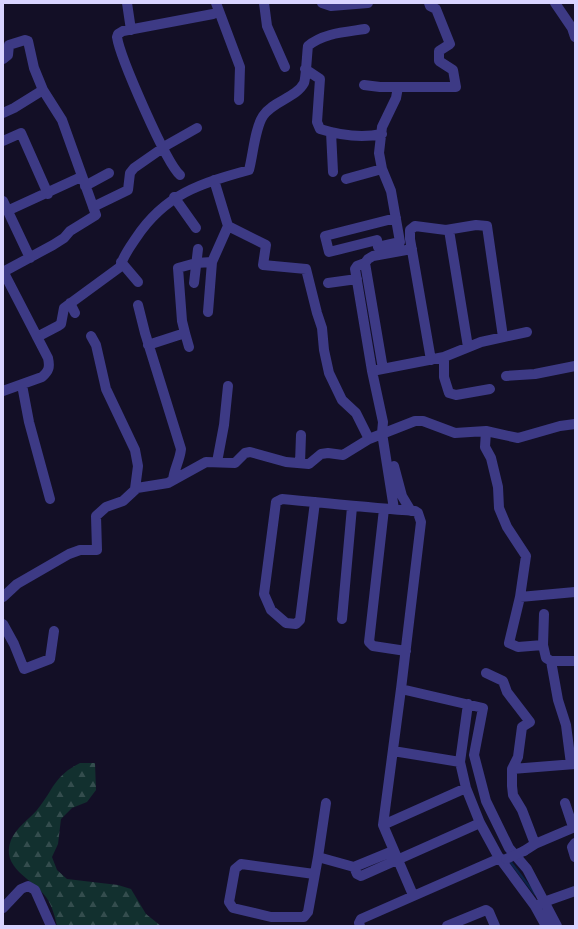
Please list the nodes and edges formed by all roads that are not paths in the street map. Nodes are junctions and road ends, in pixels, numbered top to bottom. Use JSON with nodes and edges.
{"nodes":[{"id":1,"x":128,"y":3,"type":"edge"},
{"id":2,"x":264,"y":3,"type":"edge"},
{"id":3,"x":322,"y":3,"type":"edge"},
{"id":4,"x":368,"y":3,"type":"edge"},
{"id":5,"x":429,"y":3,"type":"edge"},
{"id":6,"x":555,"y":3,"type":"edge"},
{"id":7,"x":218,"y":7,"type":"edge"},
{"id":8,"x":365,"y":29,"type":"dead end"},
{"id":9,"x":131,"y":30,"type":"junction"},
{"id":10,"x":575,"y":37,"type":"edge"},
{"id":11,"x":3,"y":59,"type":"edge"},
{"id":12,"x":285,"y":67,"type":"dead end"},
{"id":13,"x":305,"y":69,"type":"junction"},
{"id":14,"x":364,"y":86,"type":"dead end"},
{"id":15,"x":398,"y":87,"type":"junction"},
{"id":16,"x":43,"y":90,"type":"junction"},
{"id":17,"x":239,"y":100,"type":"dead end"},
{"id":18,"x":3,"y":112,"type":"edge"},
{"id":19,"x":196,"y":128,"type":"dead end"},
{"id":20,"x":331,"y":132,"type":"junction"},
{"id":21,"x":382,"y":134,"type":"junction"},
{"id":22,"x":3,"y":141,"type":"edge"},
{"id":23,"x":163,"y":148,"type":"junction"},
{"id":24,"x":382,"y":169,"type":"junction"},
{"id":25,"x":333,"y":172,"type":"dead end"},
{"id":26,"x":109,"y":173,"type":"dead end"},
{"id":27,"x":180,"y":175,"type":"dead end"},
{"id":28,"x":346,"y":179,"type":"dead end"},
{"id":29,"x":214,"y":180,"type":"junction"},
{"id":30,"x":83,"y":182,"type":"junction"},
{"id":31,"x":48,"y":194,"type":"junction"},
{"id":32,"x":174,"y":197,"type":"junction"},
{"id":33,"x":5,"y":206,"type":"edge"},
{"id":34,"x":93,"y":207,"type":"junction"},
{"id":35,"x":396,"y":218,"type":"junction"},
{"id":36,"x":228,"y":226,"type":"junction"},
{"id":37,"x":196,"y":228,"type":"dead end"},
{"id":38,"x":449,"y":230,"type":"junction"},
{"id":39,"x":198,"y":249,"type":"dead end"},
{"id":40,"x":412,"y":249,"type":"junction"},
{"id":41,"x":30,"y":258,"type":"junction"},
{"id":42,"x":121,"y":262,"type":"junction"},
{"id":43,"x":212,"y":262,"type":"junction"},
{"id":44,"x":196,"y":263,"type":"junction"},
{"id":45,"x":365,"y":263,"type":"junction"},
{"id":46,"x":3,"y":272,"type":"edge"},
{"id":47,"x":356,"y":279,"type":"junction"},
{"id":48,"x":138,"y":282,"type":"dead end"},
{"id":49,"x":194,"y":283,"type":"dead end"},
{"id":50,"x":328,"y":283,"type":"dead end"},
{"id":51,"x":70,"y":303,"type":"junction"},
{"id":52,"x":138,"y":304,"type":"dead end"},
{"id":53,"x":208,"y":312,"type":"dead end"},
{"id":54,"x":75,"y":313,"type":"dead end"},
{"id":55,"x":527,"y":332,"type":"dead end"},
{"id":56,"x":185,"y":333,"type":"junction"},
{"id":57,"x":38,"y":336,"type":"junction"},
{"id":58,"x":90,"y":336,"type":"dead end"},
{"id":59,"x":503,"y":337,"type":"junction"},
{"id":60,"x":148,"y":346,"type":"junction"},
{"id":61,"x":468,"y":346,"type":"junction"},
{"id":62,"x":189,"y":347,"type":"dead end"},
{"id":63,"x":444,"y":357,"type":"junction"},
{"id":64,"x":431,"y":360,"type":"junction"},
{"id":65,"x":575,"y":366,"type":"edge"},
{"id":66,"x":383,"y":369,"type":"junction"},
{"id":67,"x":372,"y":371,"type":"junction"},
{"id":68,"x":506,"y":376,"type":"dead end"},
{"id":69,"x":22,"y":385,"type":"junction"},
{"id":70,"x":228,"y":386,"type":"dead end"},
{"id":71,"x":490,"y":389,"type":"dead end"},
{"id":72,"x":3,"y":392,"type":"edge"},
{"id":73,"x":575,"y":424,"type":"edge"},
{"id":74,"x":486,"y":431,"type":"junction"},
{"id":75,"x":385,"y":432,"type":"junction"},
{"id":76,"x":301,"y":435,"type":"dead end"},
{"id":77,"x":369,"y":439,"type":"junction"},
{"id":78,"x":217,"y":462,"type":"junction"},
{"id":79,"x":300,"y":463,"type":"junction"},
{"id":80,"x":173,"y":480,"type":"junction"},
{"id":81,"x":135,"y":489,"type":"junction"},
{"id":82,"x":50,"y":499,"type":"dead end"},
{"id":83,"x":315,"y":502,"type":"junction"},
{"id":84,"x":352,"y":507,"type":"junction"},
{"id":85,"x":389,"y":509,"type":"junction"},
{"id":86,"x":411,"y":511,"type":"junction"},
{"id":87,"x":575,"y":592,"type":"edge"},
{"id":88,"x":3,"y":597,"type":"edge"},
{"id":89,"x":520,"y":597,"type":"junction"},
{"id":90,"x":544,"y":614,"type":"dead end"},
{"id":91,"x":342,"y":619,"type":"dead end"},
{"id":92,"x":3,"y":624,"type":"edge"},
{"id":93,"x":54,"y":631,"type":"dead end"},
{"id":94,"x":544,"y":645,"type":"junction"},
{"id":95,"x":406,"y":651,"type":"junction"},
{"id":96,"x":551,"y":661,"type":"junction"},
{"id":97,"x":575,"y":661,"type":"edge"},
{"id":98,"x":486,"y":673,"type":"dead end"},
{"id":99,"x":401,"y":689,"type":"junction"},
{"id":100,"x":468,"y":704,"type":"junction"},
{"id":101,"x":393,"y":751,"type":"junction"},
{"id":102,"x":474,"y":755,"type":"junction"},
{"id":103,"x":461,"y":758,"type":"junction"},
{"id":104,"x":573,"y":764,"type":"edge"},
{"id":105,"x":512,"y":769,"type":"junction"},
{"id":106,"x":466,"y":788,"type":"junction"},
{"id":107,"x":326,"y":803,"type":"dead end"},
{"id":108,"x":565,"y":803,"type":"dead end"},
{"id":109,"x":480,"y":823,"type":"junction"},
{"id":110,"x":383,"y":825,"type":"junction"},
{"id":111,"x":574,"y":827,"type":"edge"},
{"id":112,"x":575,"y":843,"type":"edge"},
{"id":113,"x":535,"y":844,"type":"junction"},
{"id":114,"x":318,"y":856,"type":"junction"},
{"id":115,"x":395,"y":856,"type":"junction"},
{"id":116,"x":575,"y":857,"type":"edge"},
{"id":117,"x":505,"y":858,"type":"junction"},
{"id":118,"x":314,"y":874,"type":"junction"},
{"id":119,"x":575,"y":891,"type":"edge"},
{"id":120,"x":413,"y":895,"type":"junction"},
{"id":121,"x":540,"y":903,"type":"junction"},
{"id":122,"x":3,"y":908,"type":"edge"},
{"id":123,"x":271,"y":922,"type":"edge"},
{"id":124,"x":543,"y":925,"type":"edge"},
{"id":125,"x":51,"y":926,"type":"edge"},
{"id":126,"x":360,"y":926,"type":"edge"},
{"id":127,"x":447,"y":926,"type":"edge"},
{"id":128,"x":495,"y":926,"type":"edge"},
{"id":129,"x":557,"y":926,"type":"edge"}],
"edges":[{"from":1,"to":9,"type":"street"},
{"from":2,"to":12,"type":"street"},
{"from":3,"to":4,"type":"street"},
{"from":5,"to":15,"type":"street"},
{"from":6,"to":10,"type":"street"},
{"from":7,"to":9,"type":"street"},
{"from":7,"to":17,"type":"street"},
{"from":8,"to":13,"type":"street"},
{"from":9,"to":23,"type":"street"},
{"from":11,"to":16,"type":"street"},
{"from":13,"to":20,"type":"street"},
{"from":13,"to":29,"type":"street"},
{"from":14,"to":15,"type":"street"},
{"from":15,"to":21,"type":"street"},
{"from":16,"to":18,"type":"street"},
{"from":16,"to":30,"type":"street"},
{"from":19,"to":23,"type":"street"},
{"from":20,"to":21,"type":"street"},
{"from":20,"to":25,"type":"street"},
{"from":21,"to":24,"type":"street"},
{"from":22,"to":31,"type":"street"},
{"from":23,"to":27,"type":"street"},
{"from":23,"to":34,"type":"street"},
{"from":24,"to":28,"type":"street"},
{"from":24,"to":35,"type":"street"},
{"from":26,"to":30,"type":"street"},
{"from":29,"to":32,"type":"street"},
{"from":29,"to":36,"type":"street"},
{"from":30,"to":31,"type":"street"},
{"from":30,"to":34,"type":"street"},
{"from":31,"to":33,"type":"street"},
{"from":32,"to":37,"type":"street"},
{"from":32,"to":42,"type":"street"},
{"from":33,"to":41,"type":"street"},
{"from":34,"to":41,"type":"street"},
{"from":35,"to":35,"type":"street"},
{"from":36,"to":43,"type":"street"},
{"from":36,"to":77,"type":"street"},
{"from":38,"to":40,"type":"street"},
{"from":38,"to":59,"type":"street"},
{"from":38,"to":61,"type":"street"},
{"from":39,"to":44,"type":"street"},
{"from":40,"to":45,"type":"street"},
{"from":40,"to":64,"type":"street"},
{"from":41,"to":46,"type":"street"},
{"from":42,"to":48,"type":"street"},
{"from":42,"to":51,"type":"street"},
{"from":43,"to":44,"type":"street"},
{"from":43,"to":53,"type":"street"},
{"from":44,"to":49,"type":"street"},
{"from":44,"to":56,"type":"street"},
{"from":45,"to":47,"type":"street"},
{"from":45,"to":66,"type":"street"},
{"from":46,"to":57,"type":"street"},
{"from":47,"to":50,"type":"street"},
{"from":47,"to":67,"type":"street"},
{"from":51,"to":54,"type":"street"},
{"from":51,"to":57,"type":"street"},
{"from":52,"to":60,"type":"street"},
{"from":55,"to":59,"type":"street"},
{"from":56,"to":60,"type":"street"},
{"from":56,"to":62,"type":"street"},
{"from":57,"to":69,"type":"street"},
{"from":58,"to":81,"type":"street"},
{"from":59,"to":61,"type":"street"},
{"from":60,"to":80,"type":"street"},
{"from":61,"to":63,"type":"street"},
{"from":63,"to":64,"type":"street"},
{"from":63,"to":71,"type":"street"},
{"from":64,"to":66,"type":"street"},
{"from":65,"to":68,"type":"street"},
{"from":66,"to":67,"type":"street"},
{"from":67,"to":75,"type":"street"},
{"from":69,"to":72,"type":"street"},
{"from":69,"to":82,"type":"street"},
{"from":70,"to":78,"type":"street"},
{"from":73,"to":74,"type":"street"},
{"from":74,"to":75,"type":"street"},
{"from":74,"to":89,"type":"street"},
{"from":75,"to":77,"type":"street"},
{"from":75,"to":85,"type":"street"},
{"from":75,"to":86,"type":"street"},
{"from":76,"to":79,"type":"street"},
{"from":77,"to":79,"type":"street"},
{"from":78,"to":79,"type":"street"},
{"from":78,"to":80,"type":"street"},
{"from":80,"to":81,"type":"street"},
{"from":81,"to":88,"type":"street"},
{"from":83,"to":83,"type":"street"},
{"from":83,"to":84,"type":"street"},
{"from":84,"to":85,"type":"street"},
{"from":84,"to":91,"type":"street"},
{"from":85,"to":86,"type":"street"},
{"from":85,"to":95,"type":"street"},
{"from":86,"to":95,"type":"street"},
{"from":87,"to":89,"type":"street"},
{"from":89,"to":94,"type":"street"},
{"from":90,"to":94,"type":"street"},
{"from":92,"to":93,"type":"street"},
{"from":94,"to":96,"type":"street"},
{"from":95,"to":99,"type":"street"},
{"from":96,"to":97,"type":"street"},
{"from":96,"to":104,"type":"street"},
{"from":98,"to":105,"type":"street"},
{"from":99,"to":100,"type":"street"},
{"from":99,"to":101,"type":"street"},
{"from":100,"to":102,"type":"street"},
{"from":100,"to":103,"type":"street"},
{"from":101,"to":103,"type":"street"},
{"from":101,"to":110,"type":"street"},
{"from":102,"to":103,"type":"street"},
{"from":102,"to":117,"type":"street"},
{"from":103,"to":106,"type":"street"},
{"from":104,"to":105,"type":"street"},
{"from":105,"to":113,"type":"street"},
{"from":106,"to":109,"type":"street"},
{"from":106,"to":110,"type":"street"},
{"from":107,"to":114,"type":"street"},
{"from":108,"to":111,"type":"street"},
{"from":109,"to":115,"type":"street"},
{"from":109,"to":117,"type":"street"},
{"from":110,"to":115,"type":"street"},
{"from":111,"to":113,"type":"street"},
{"from":112,"to":116,"type":"street"},
{"from":113,"to":117,"type":"street","bridge":true},
{"from":114,"to":115,"type":"street"},
{"from":114,"to":118,"type":"street"},
{"from":115,"to":120,"type":"street"},
{"from":117,"to":120,"type":"street"},
{"from":117,"to":121,"type":"street"},
{"from":117,"to":121,"type":"street"},
{"from":118,"to":123,"type":"street"},
{"from":118,"to":123,"type":"street"},
{"from":119,"to":121,"type":"street"},
{"from":120,"to":126,"type":"street"},
{"from":121,"to":124,"type":"street"},
{"from":121,"to":129,"type":"street"},
{"from":122,"to":125,"type":"street"},
{"from":127,"to":128,"type":"street"}]}
